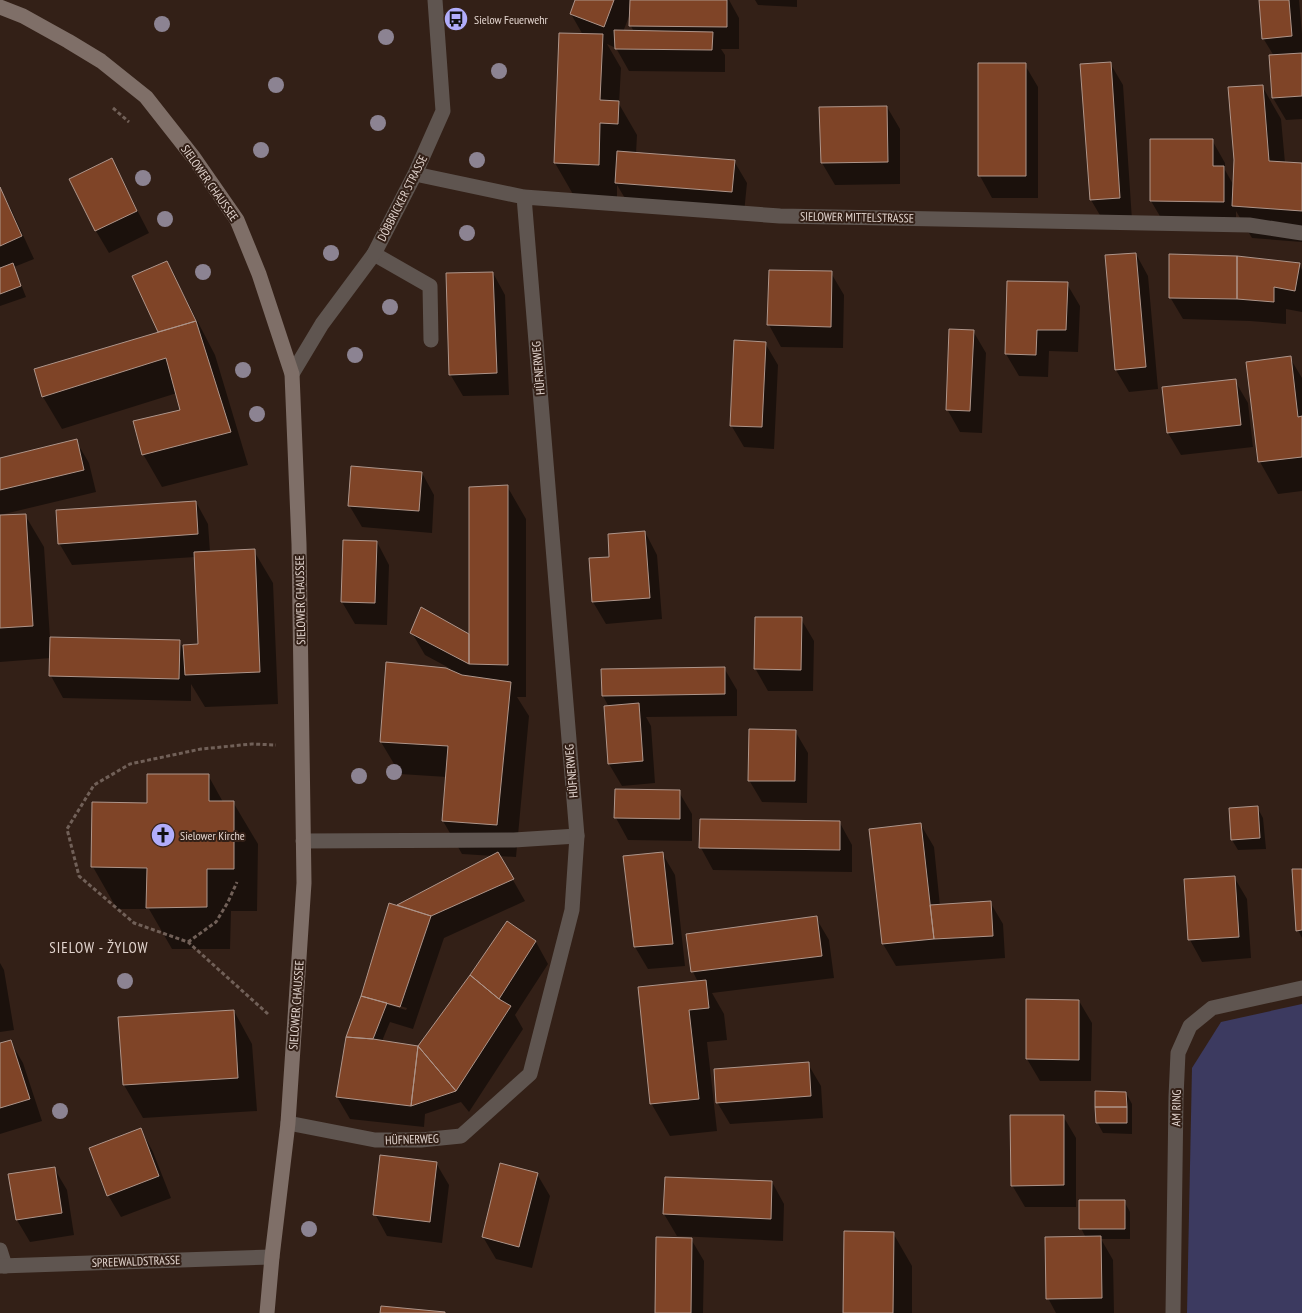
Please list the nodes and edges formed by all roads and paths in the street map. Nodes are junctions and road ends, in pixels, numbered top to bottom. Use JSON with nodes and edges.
{"nodes":[{"id":1,"x":435,"y":0,"type":"edge"},
{"id":2,"x":0,"y":7,"type":"edge"},
{"id":3,"x":110,"y":106,"type":"dead end"},
{"id":4,"x":135,"y":129,"type":"dead end"},
{"id":5,"x":415,"y":174,"type":"junction"},
{"id":6,"x":524,"y":197,"type":"junction"},
{"id":7,"x":1302,"y":233,"type":"edge"},
{"id":8,"x":374,"y":254,"type":"junction"},
{"id":9,"x":431,"y":340,"type":"dead end"},
{"id":10,"x":292,"y":374,"type":"junction"},
{"id":11,"x":302,"y":746,"type":"junction"},
{"id":12,"x":577,"y":836,"type":"junction"},
{"id":13,"x":303,"y":841,"type":"junction"},
{"id":14,"x":237,"y":882,"type":"dead end"},
{"id":15,"x":188,"y":942,"type":"junction"},
{"id":16,"x":1302,"y":988,"type":"edge"},
{"id":17,"x":295,"y":1019,"type":"junction"},
{"id":18,"x":288,"y":1123,"type":"junction"},
{"id":19,"x":0,"y":1250,"type":"edge"},
{"id":20,"x":272,"y":1257,"type":"junction"},
{"id":21,"x":3,"y":1266,"type":"edge"},
{"id":22,"x":267,"y":1313,"type":"edge"},
{"id":23,"x":1173,"y":1313,"type":"edge"}],
"edges":[{"from":1,"to":5,"type":"street","name":"DÖBBRICKER STRASSE"},
{"from":2,"to":10,"type":"main road","name":"SIELOWER CHAUSSEE"},
{"from":3,"to":4,"type":"path"},
{"from":5,"to":6,"type":"street","name":"SIELOWER MITTELSTRASSE"},
{"from":5,"to":8,"type":"street","name":"DÖBBRICKER STRASSE"},
{"from":6,"to":7,"type":"street","name":"SIELOWER MITTELSTRASSE"},
{"from":6,"to":12,"type":"street","name":"HÜFNERWEG"},
{"from":8,"to":9,"type":"street"},
{"from":8,"to":10,"type":"street","name":"DÖBBRICKER STRASSE"},
{"from":10,"to":11,"type":"main road","name":"SIELOWER CHAUSSEE"},
{"from":11,"to":13,"type":"main road","name":"SIELOWER CHAUSSEE"},
{"from":11,"to":15,"type":"path"},
{"from":12,"to":13,"type":"street"},
{"from":12,"to":18,"type":"street","name":"HÜFNERWEG"},
{"from":13,"to":17,"type":"main road","name":"SIELOWER CHAUSSEE"},
{"from":14,"to":15,"type":"path"},
{"from":15,"to":17,"type":"path"},
{"from":16,"to":23,"type":"street","name":"AM RING"},
{"from":17,"to":18,"type":"main road","name":"SIELOWER CHAUSSEE"},
{"from":18,"to":20,"type":"main road","name":"SIELOWER CHAUSSEE"},
{"from":19,"to":21,"type":"street"},
{"from":20,"to":21,"type":"street","name":"SPREEWALDSTRASSE"},
{"from":20,"to":22,"type":"main road","name":"SIELOWER CHAUSSEE"}]}
